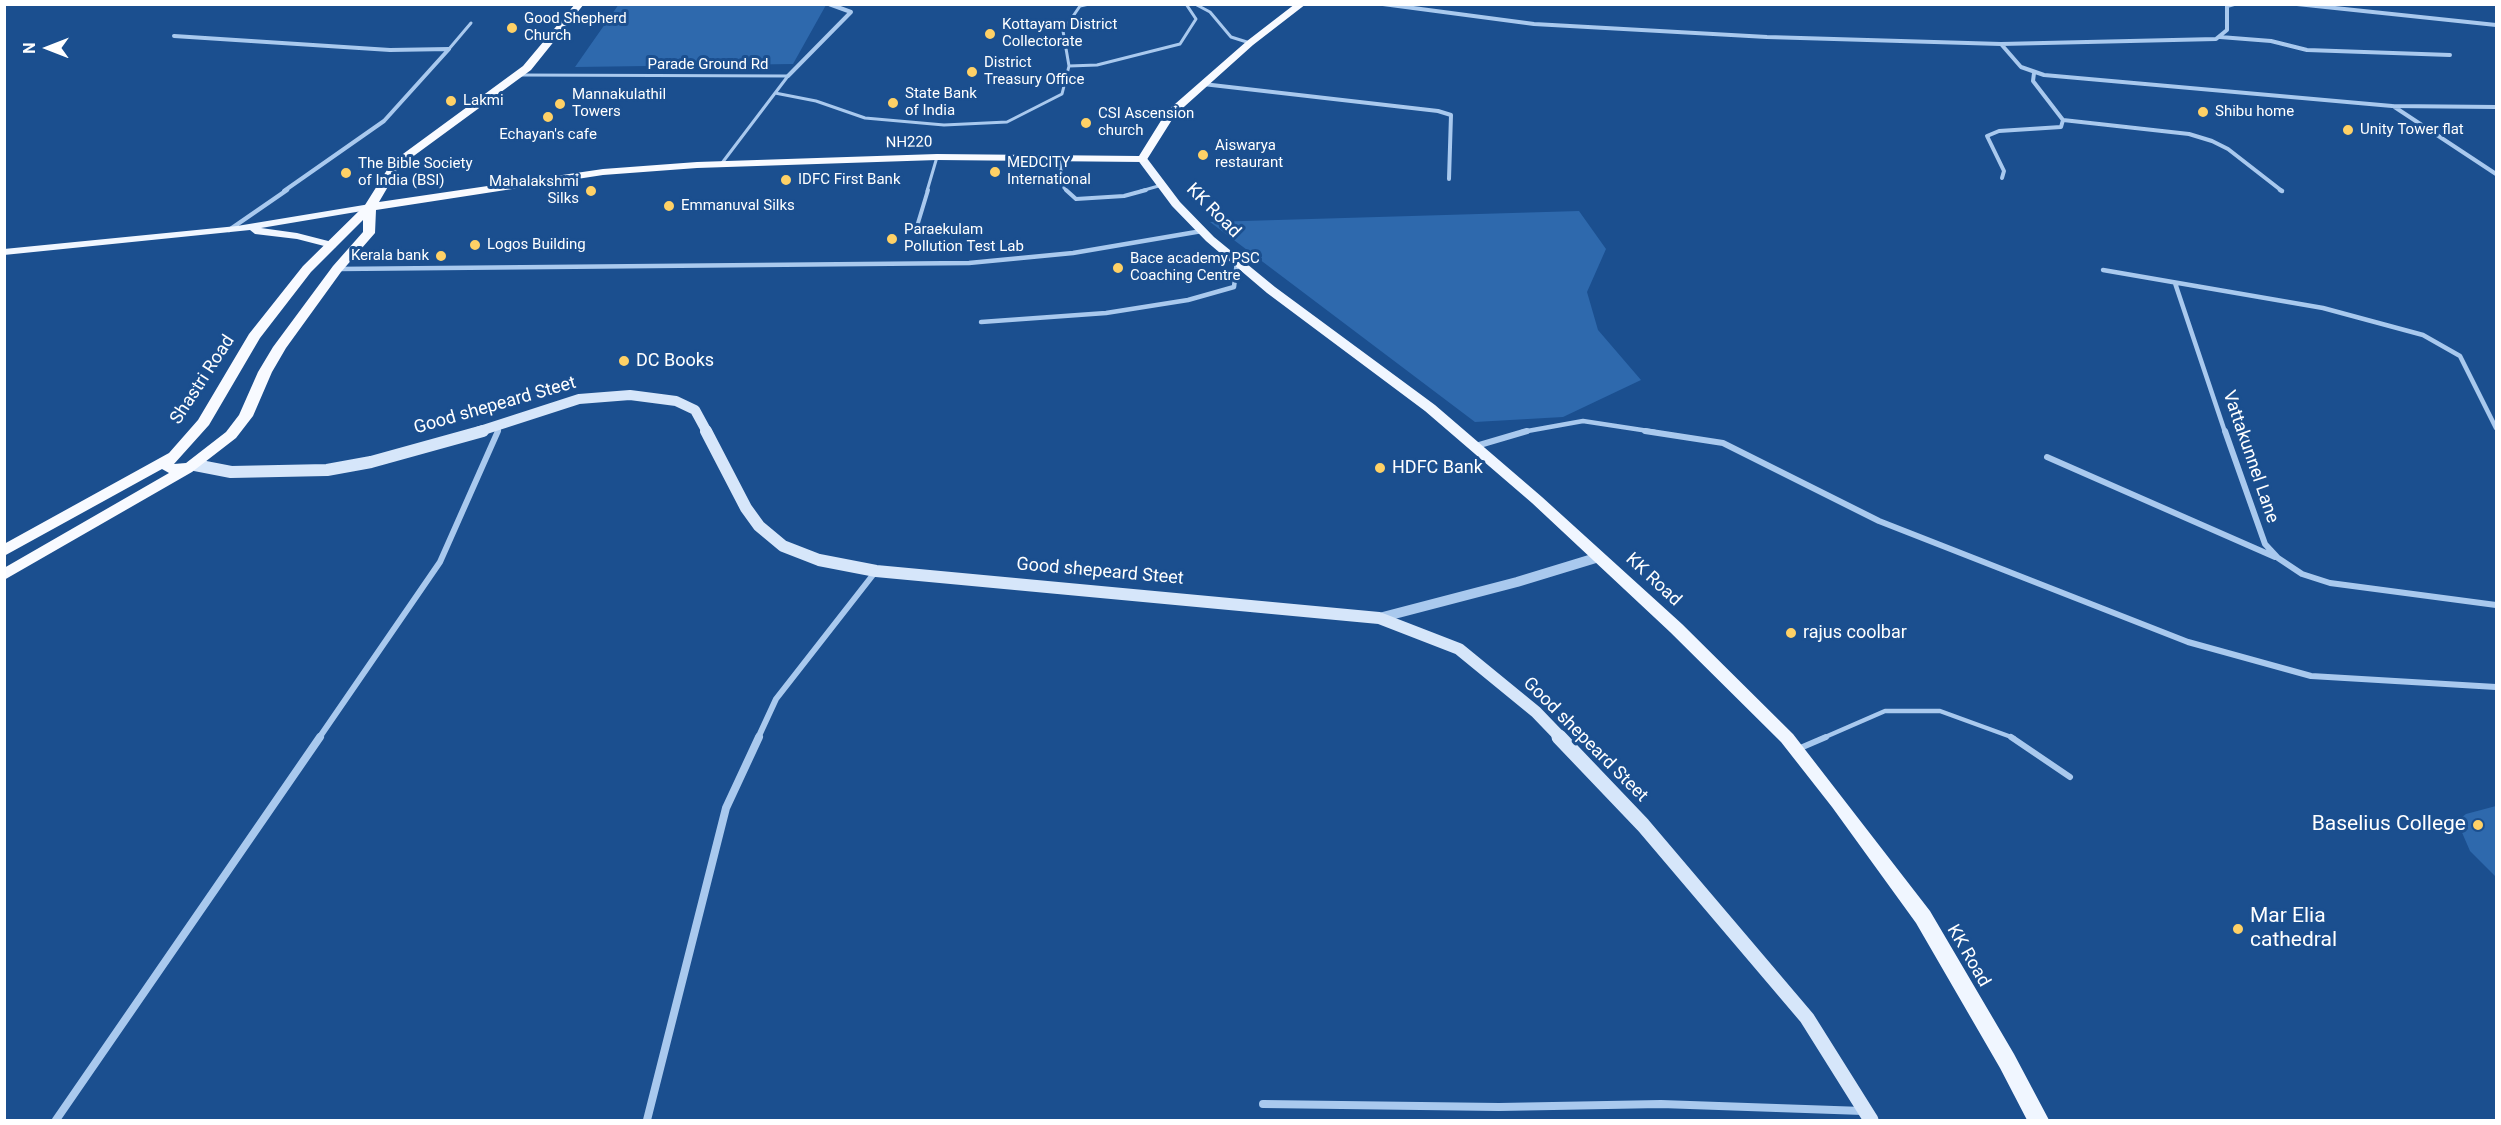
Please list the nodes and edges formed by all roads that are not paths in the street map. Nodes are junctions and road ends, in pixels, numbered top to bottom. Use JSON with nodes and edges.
{"nodes":[{"id":1,"x":580,"y":4,"type":"edge"},
{"id":2,"x":829,"y":4,"type":"edge"},
{"id":3,"x":1089,"y":4,"type":"edge"},
{"id":4,"x":1186,"y":4,"type":"edge"},
{"id":5,"x":1195,"y":4,"type":"edge"},
{"id":6,"x":1302,"y":4,"type":"edge"},
{"id":7,"x":1383,"y":4,"type":"edge"},
{"id":8,"x":2234,"y":4,"type":"edge"},
{"id":9,"x":2296,"y":4,"type":"edge"},
{"id":10,"x":471,"y":23,"type":"dead end"},
{"id":11,"x":2496,"y":25,"type":"edge"},
{"id":12,"x":174,"y":36,"type":"dead end"},
{"id":13,"x":2220,"y":37,"type":"junction"},
{"id":14,"x":1250,"y":43,"type":"junction"},
{"id":15,"x":2001,"y":44,"type":"junction"},
{"id":16,"x":449,"y":49,"type":"junction"},
{"id":17,"x":2450,"y":55,"type":"dead end"},
{"id":18,"x":1069,"y":66,"type":"junction"},
{"id":19,"x":2034,"y":73,"type":"junction"},
{"id":20,"x":518,"y":75,"type":"junction"},
{"id":21,"x":789,"y":76,"type":"junction"},
{"id":22,"x":1203,"y":84,"type":"junction"},
{"id":23,"x":775,"y":93,"type":"junction"},
{"id":24,"x":2392,"y":106,"type":"junction"},
{"id":25,"x":2496,"y":107,"type":"edge"},
{"id":26,"x":2063,"y":120,"type":"junction"},
{"id":27,"x":937,"y":157,"type":"junction"},
{"id":28,"x":1059,"y":158,"type":"junction"},
{"id":29,"x":1142,"y":159,"type":"junction"},
{"id":30,"x":722,"y":163,"type":"junction"},
{"id":31,"x":2496,"y":174,"type":"edge"},
{"id":32,"x":2002,"y":178,"type":"dead end"},
{"id":33,"x":1449,"y":179,"type":"dead end"},
{"id":34,"x":1162,"y":186,"type":"junction"},
{"id":35,"x":2283,"y":191,"type":"dead end"},
{"id":36,"x":370,"y":207,"type":"junction"},
{"id":37,"x":918,"y":223,"type":"dead end"},
{"id":38,"x":233,"y":230,"type":"junction"},
{"id":39,"x":1202,"y":231,"type":"junction"},
{"id":40,"x":332,"y":245,"type":"junction"},
{"id":41,"x":4,"y":252,"type":"edge"},
{"id":42,"x":1237,"y":260,"type":"junction"},
{"id":43,"x":337,"y":269,"type":"junction"},
{"id":44,"x":2103,"y":270,"type":"dead end"},
{"id":45,"x":2175,"y":283,"type":"junction"},
{"id":46,"x":981,"y":322,"type":"dead end"},
{"id":47,"x":500,"y":426,"type":"junction"},
{"id":48,"x":2496,"y":428,"type":"edge"},
{"id":49,"x":1475,"y":446,"type":"junction"},
{"id":50,"x":2047,"y":457,"type":"dead end"},
{"id":51,"x":171,"y":459,"type":"junction"},
{"id":52,"x":194,"y":465,"type":"junction"},
{"id":53,"x":4,"y":551,"type":"edge"},
{"id":54,"x":1599,"y":556,"type":"junction"},
{"id":55,"x":2278,"y":558,"type":"junction"},
{"id":56,"x":876,"y":571,"type":"junction"},
{"id":57,"x":4,"y":575,"type":"edge"},
{"id":58,"x":2496,"y":605,"type":"edge"},
{"id":59,"x":1379,"y":618,"type":"junction"},
{"id":60,"x":2496,"y":687,"type":"edge"},
{"id":61,"x":1796,"y":750,"type":"junction"},
{"id":62,"x":2070,"y":777,"type":"dead end"},
{"id":63,"x":1263,"y":1104,"type":"dead end"},
{"id":64,"x":1869,"y":1116,"type":"edge"},
{"id":65,"x":56,"y":1120,"type":"edge"},
{"id":66,"x":647,"y":1120,"type":"edge"},
{"id":67,"x":2038,"y":1120,"type":"edge"}],
"edges":[{"from":1,"to":20,"type":"highway"},
{"from":2,"to":21,"type":"street"},
{"from":3,"to":18,"type":"lane"},
{"from":4,"to":18,"type":"lane"},
{"from":5,"to":14,"type":"lane"},
{"from":6,"to":14,"type":"highway"},
{"from":7,"to":15,"type":"street"},
{"from":8,"to":13,"type":"street"},
{"from":9,"to":11,"type":"street"},
{"from":10,"to":16,"type":"lane"},
{"from":12,"to":16,"type":"street"},
{"from":13,"to":15,"type":"street"},
{"from":13,"to":17,"type":"street"},
{"from":14,"to":22,"type":"highway"},
{"from":15,"to":19,"type":"street"},
{"from":16,"to":38,"type":"street"},
{"from":18,"to":23,"type":"lane"},
{"from":19,"to":24,"type":"street"},
{"from":19,"to":26,"type":"street"},
{"from":20,"to":21,"type":"lane","name":"Parade Ground Rd"},
{"from":20,"to":36,"type":"highway"},
{"from":21,"to":23,"type":"lane","name":"Parade Ground Rd"},
{"from":22,"to":29,"type":"highway"},
{"from":22,"to":33,"type":"street"},
{"from":23,"to":30,"type":"lane","name":"Parade Ground Rd"},
{"from":24,"to":25,"type":"street"},
{"from":24,"to":31,"type":"street"},
{"from":26,"to":32,"type":"street"},
{"from":26,"to":35,"type":"street"},
{"from":27,"to":28,"type":"highway","name":"NH220"},
{"from":27,"to":30,"type":"highway","name":"NH220"},
{"from":27,"to":37,"type":"lane"},
{"from":28,"to":29,"type":"highway","name":"NH220"},
{"from":28,"to":34,"type":"lane"},
{"from":29,"to":34,"type":"main road","name":"KK Road"},
{"from":30,"to":36,"type":"highway","name":"NH220"},
{"from":34,"to":39,"type":"main road","name":"KK Road"},
{"from":36,"to":38,"type":"main road"},
{"from":36,"to":40,"type":"highway","name":"Shastri Road"},
{"from":36,"to":43,"type":"highway"},
{"from":38,"to":40,"type":"main road"},
{"from":38,"to":41,"type":"main road"},
{"from":39,"to":42,"type":"main road","name":"KK Road"},
{"from":39,"to":43,"type":"street"},
{"from":40,"to":51,"type":"highway","name":"Shastri Road"},
{"from":42,"to":46,"type":"street"},
{"from":42,"to":49,"type":"main road","name":"KK Road"},
{"from":43,"to":52,"type":"highway"},
{"from":44,"to":45,"type":"street"},
{"from":45,"to":48,"type":"street"},
{"from":45,"to":55,"type":"street","name":"Vattakunnel Lane"},
{"from":47,"to":52,"type":"main road","name":"Good shepeard Steet"},
{"from":47,"to":56,"type":"main road","name":"Good shepeard Steet"},
{"from":47,"to":65,"type":"street"},
{"from":49,"to":54,"type":"main road","name":"KK Road"},
{"from":49,"to":60,"type":"street"},
{"from":50,"to":55,"type":"street"},
{"from":51,"to":52,"type":"highway"},
{"from":51,"to":53,"type":"highway","name":"Shastri Road"},
{"from":52,"to":57,"type":"highway"},
{"from":54,"to":59,"type":"street"},
{"from":54,"to":61,"type":"main road","name":"KK Road"},
{"from":55,"to":58,"type":"street","name":"Vattakunnel Lane"},
{"from":56,"to":59,"type":"main road","name":"Good shepeard Steet"},
{"from":56,"to":66,"type":"street"},
{"from":59,"to":64,"type":"main road","name":"Good shepeard Steet"},
{"from":61,"to":62,"type":"lane"},
{"from":61,"to":67,"type":"main road","name":"KK Road"},
{"from":63,"to":64,"type":"street"}]}
